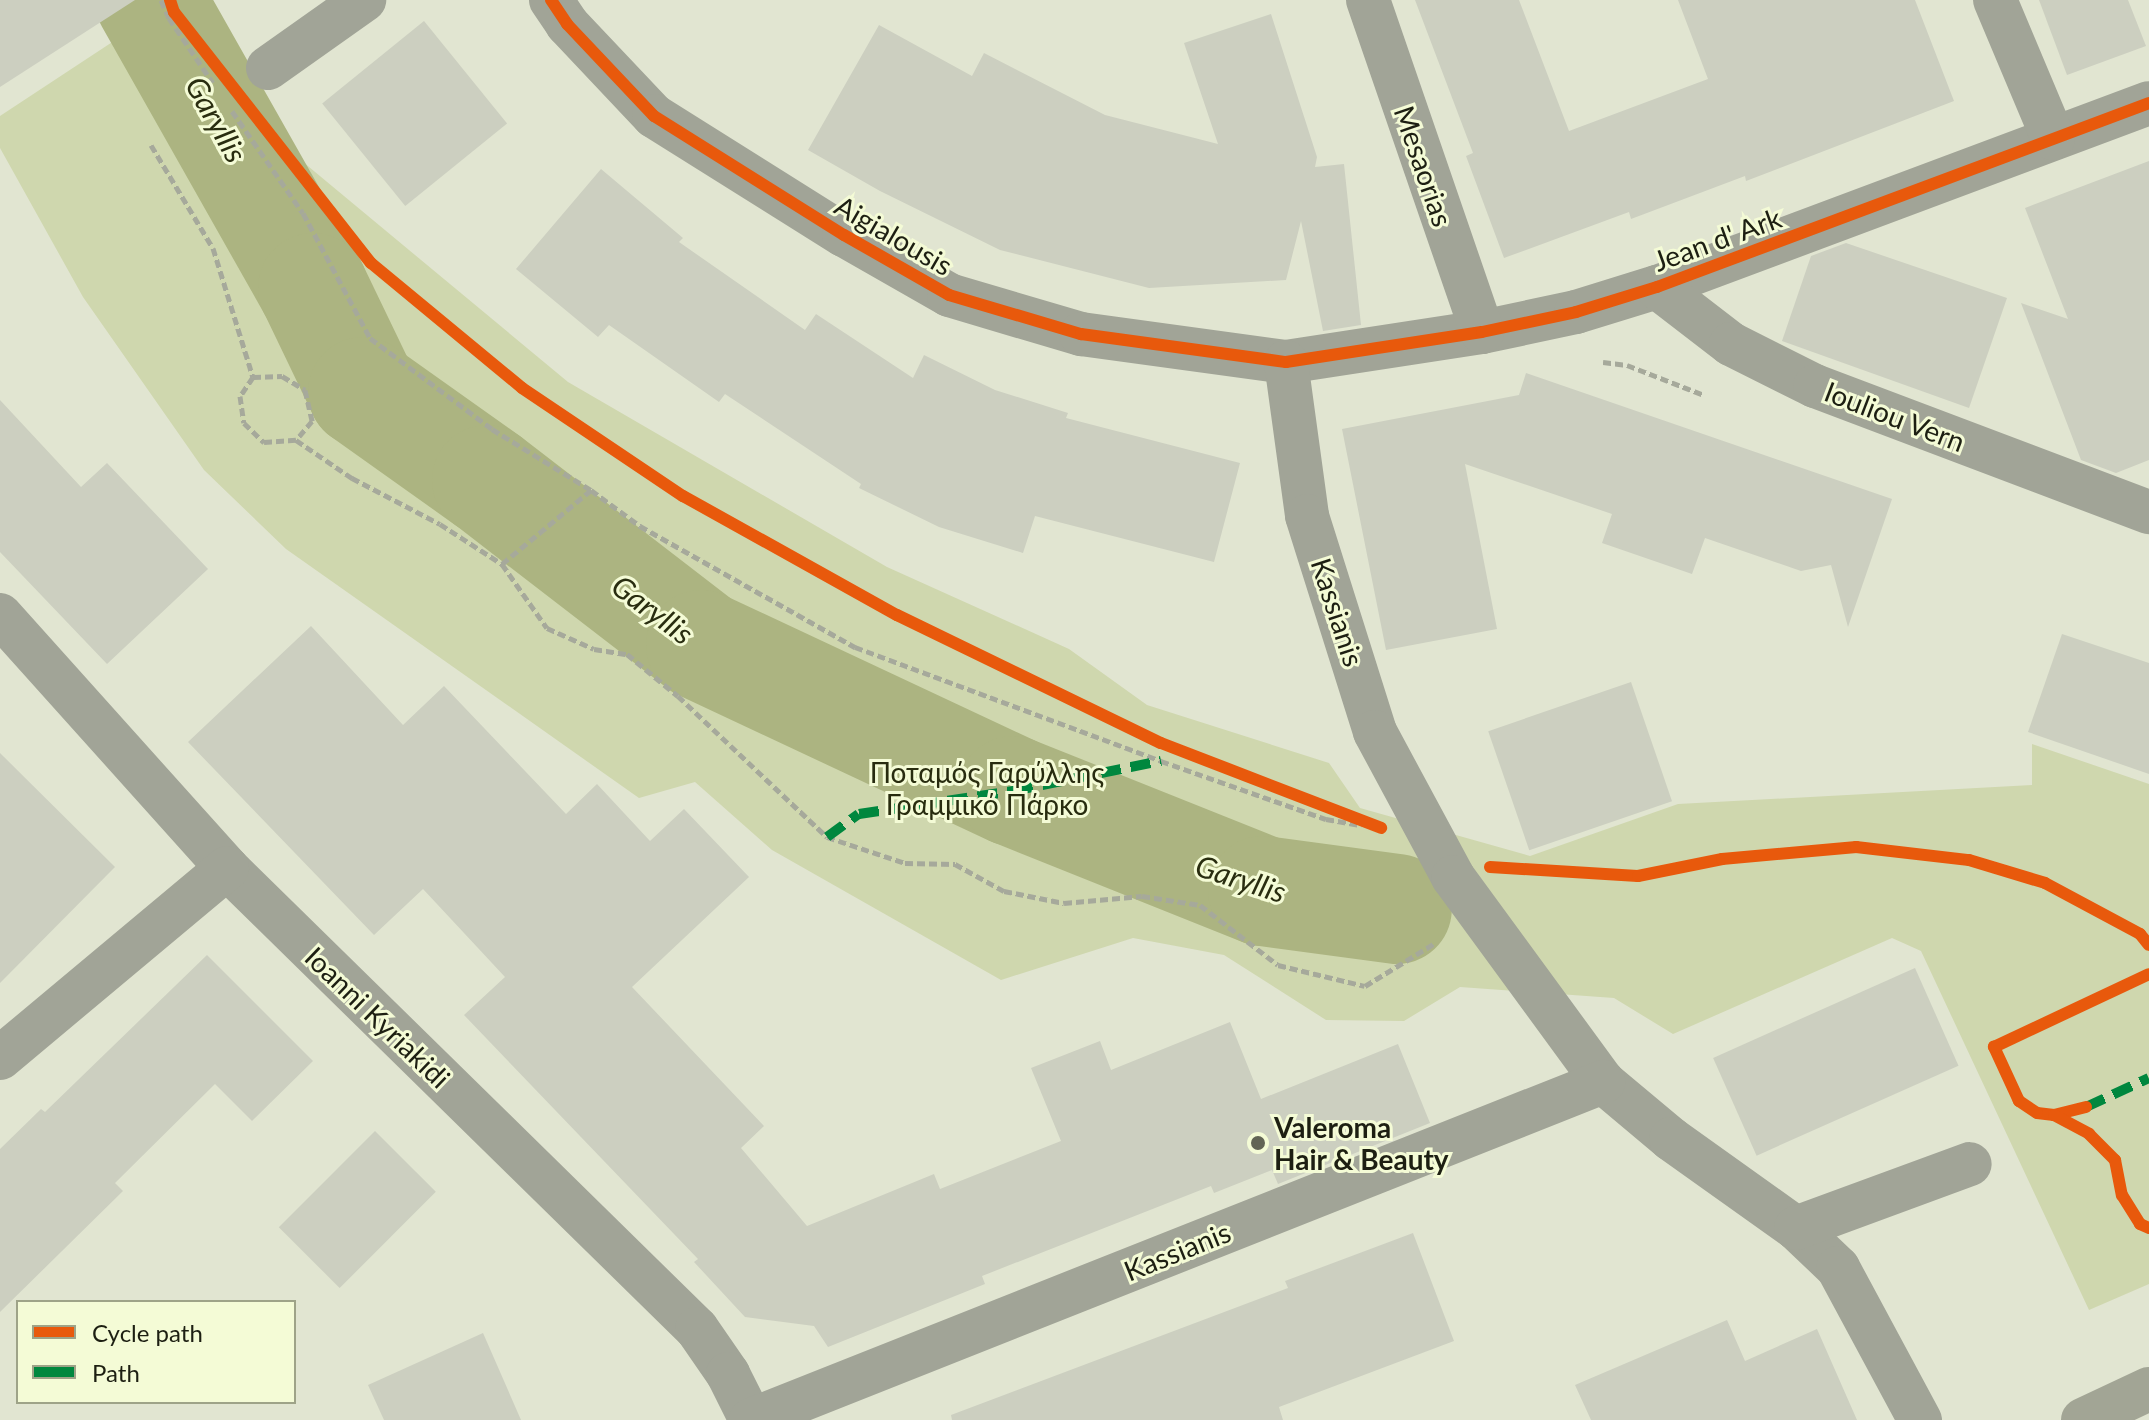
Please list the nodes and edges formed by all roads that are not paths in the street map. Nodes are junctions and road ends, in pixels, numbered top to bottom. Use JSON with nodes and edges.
{"nodes":[{"id":1,"x":364,"y":0,"type":"edge"},
{"id":2,"x":551,"y":0,"type":"edge"},
{"id":3,"x":1368,"y":0,"type":"edge"},
{"id":4,"x":1995,"y":0,"type":"edge"},
{"id":5,"x":268,"y":68,"type":"dead end"},
{"id":6,"x":2149,"y":103,"type":"edge"},
{"id":7,"x":2053,"y":138,"type":"junction"},
{"id":8,"x":1657,"y":287,"type":"junction"},
{"id":9,"x":1482,"y":332,"type":"junction"},
{"id":10,"x":1286,"y":362,"type":"junction"},
{"id":11,"x":2149,"y":512,"type":"edge"},
{"id":12,"x":0,"y":615,"type":"edge"},
{"id":13,"x":227,"y":868,"type":"junction"},
{"id":14,"x":0,"y":1058,"type":"edge"},
{"id":15,"x":1603,"y":1082,"type":"junction"},
{"id":16,"x":1970,"y":1164,"type":"dead end"},
{"id":17,"x":1796,"y":1228,"type":"junction"},
{"id":18,"x":2149,"y":1389,"type":"edge"},
{"id":19,"x":751,"y":1420,"type":"edge"},
{"id":20,"x":1920,"y":1420,"type":"edge"},
{"id":21,"x":2083,"y":1420,"type":"edge"}],
"edges":[{"from":1,"to":5,"type":"street"},
{"from":2,"to":10,"type":"street","name":"Aigialousis"},
{"from":3,"to":9,"type":"street","name":"Mesaorias"},
{"from":4,"to":7,"type":"street"},
{"from":6,"to":7,"type":"street","name":"Jean d' Ark"},
{"from":7,"to":8,"type":"street","name":"Jean d' Ark"},
{"from":8,"to":9,"type":"street","name":"Jean d' Ark"},
{"from":8,"to":11,"type":"street","name":"Iouliou Vern"},
{"from":9,"to":10,"type":"street","name":"Jean d' Ark"},
{"from":10,"to":15,"type":"street","name":"Kassianis"},
{"from":12,"to":13,"type":"street","name":"Ioanni Kyriakidi"},
{"from":13,"to":14,"type":"street"},
{"from":13,"to":19,"type":"street","name":"Ioanni Kyriakidi"},
{"from":15,"to":17,"type":"street","name":"Kassianis"},
{"from":15,"to":19,"type":"street","name":"Kassianis"},
{"from":16,"to":17,"type":"street"},
{"from":17,"to":20,"type":"street","name":"Kassianis"},
{"from":18,"to":21,"type":"main road"}]}
